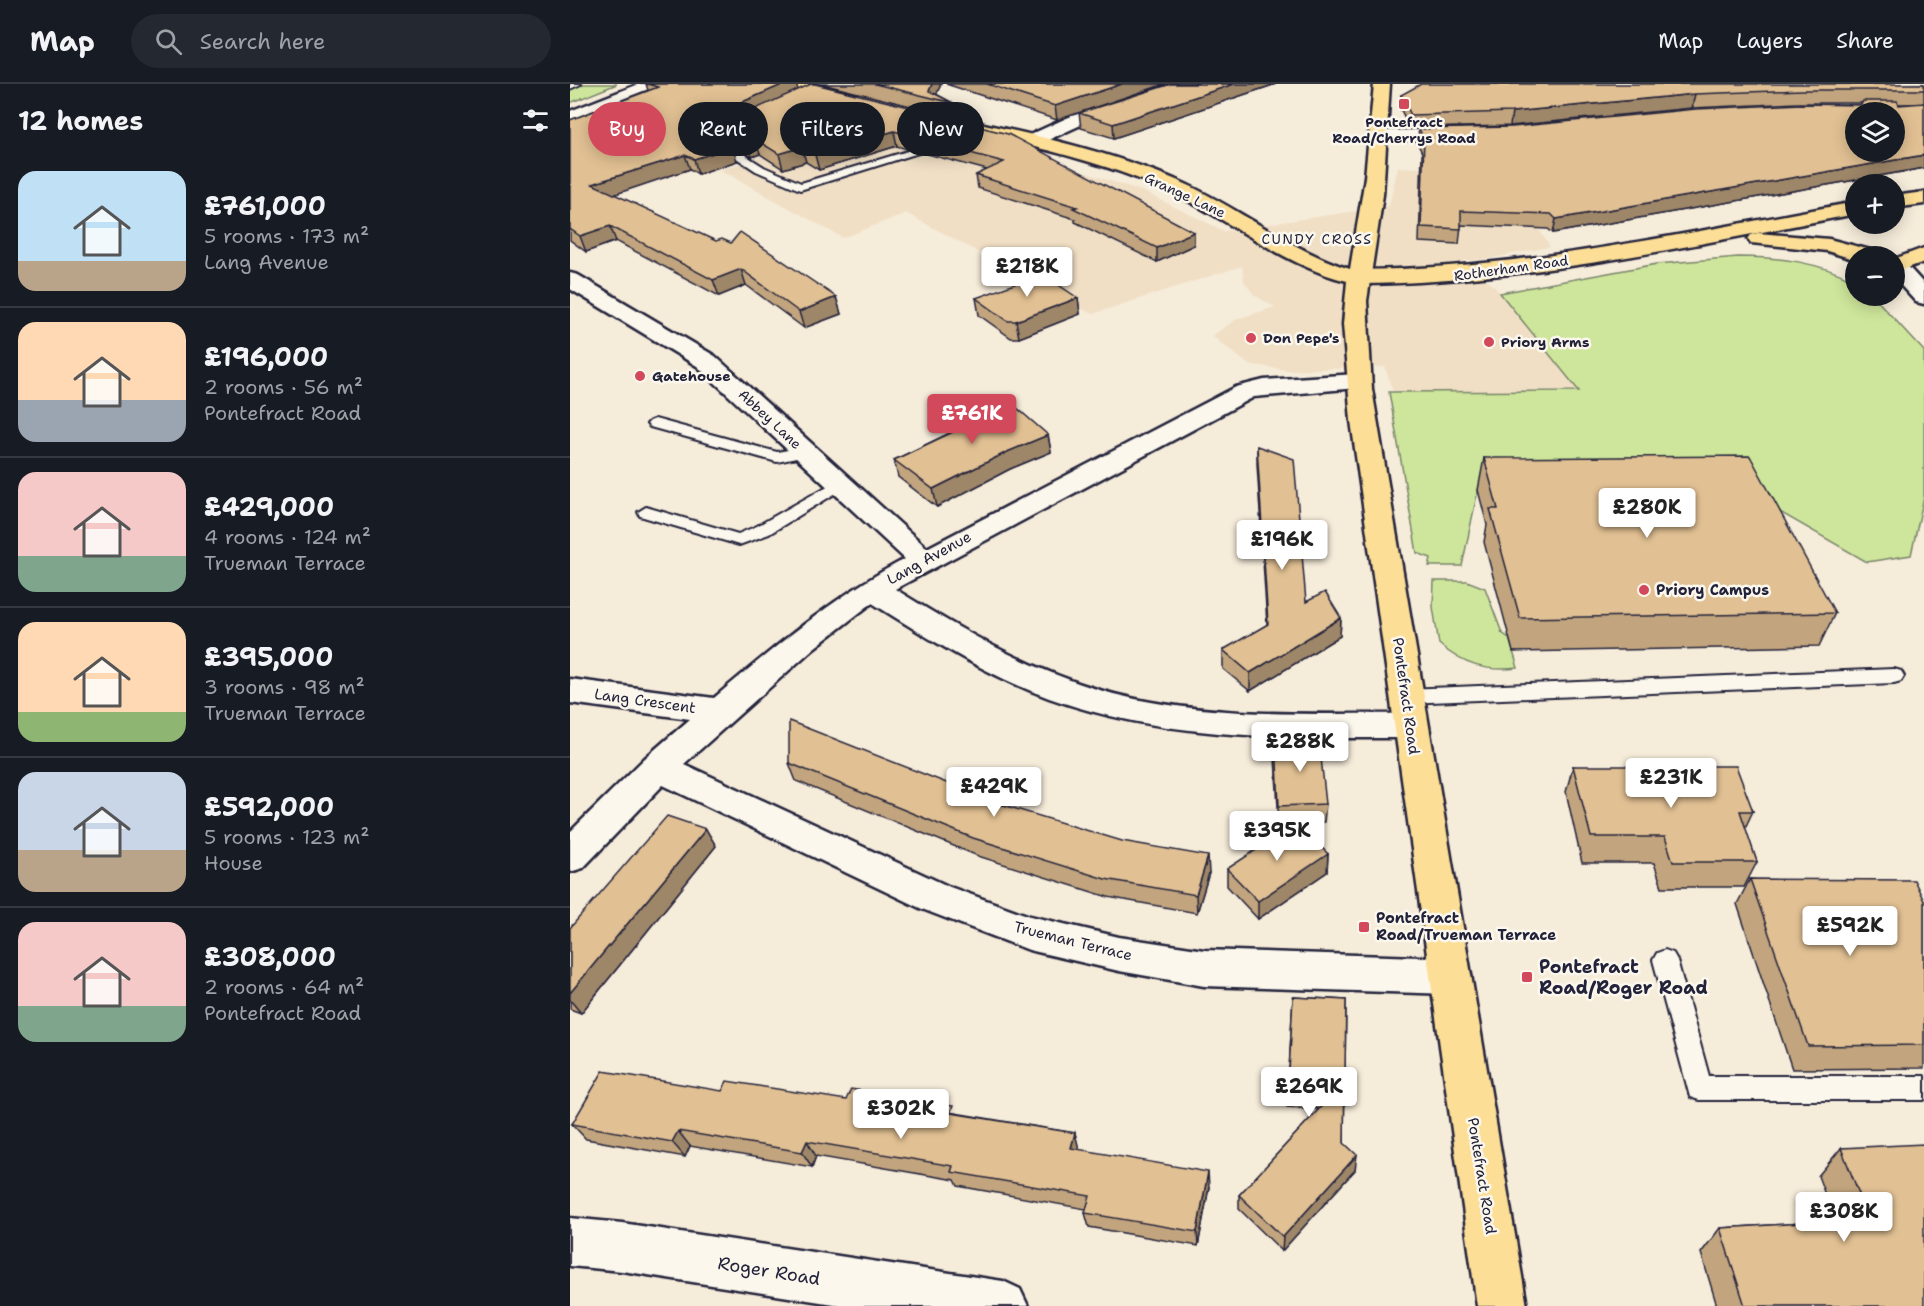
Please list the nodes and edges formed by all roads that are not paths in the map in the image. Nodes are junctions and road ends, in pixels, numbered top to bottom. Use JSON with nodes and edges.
{"nodes":[{"id":1,"x":576,"y":84,"type":"edge"},
{"id":2,"x":654,"y":84,"type":"edge"},
{"id":3,"x":1190,"y":84,"type":"edge"},
{"id":4,"x":1382,"y":84,"type":"edge"},
{"id":5,"x":570,"y":86,"type":"edge"},
{"id":6,"x":796,"y":92,"type":"edge"},
{"id":7,"x":864,"y":102,"type":"edge"},
{"id":8,"x":893,"y":108,"type":"edge"},
{"id":9,"x":897,"y":109,"type":"edge"},
{"id":10,"x":573,"y":114,"type":"edge"},
{"id":11,"x":984,"y":130,"type":"edge"},
{"id":12,"x":1474,"y":134,"type":"edge"},
{"id":13,"x":1379,"y":136,"type":"junction"},
{"id":14,"x":1029,"y":142,"type":"junction"},
{"id":15,"x":739,"y":156,"type":"edge"},
{"id":16,"x":902,"y":156,"type":"edge"},
{"id":17,"x":1924,"y":198,"type":"edge"},
{"id":18,"x":1905,"y":201,"type":"edge"},
{"id":19,"x":1845,"y":210,"type":"edge"},
{"id":20,"x":1664,"y":244,"type":"junction"},
{"id":21,"x":1845,"y":250,"type":"edge"},
{"id":22,"x":1924,"y":254,"type":"edge"},
{"id":23,"x":1905,"y":263,"type":"edge"},
{"id":24,"x":1357,"y":277,"type":"junction"},
{"id":25,"x":1905,"y":277,"type":"edge"},
{"id":26,"x":570,"y":280,"type":"edge"},
{"id":27,"x":1924,"y":297,"type":"edge"},
{"id":28,"x":1357,"y":381,"type":"junction"},
{"id":29,"x":655,"y":424,"type":"dead end"},
{"id":30,"x":805,"y":452,"type":"junction"},
{"id":31,"x":840,"y":484,"type":"junction"},
{"id":32,"x":646,"y":512,"type":"dead end"},
{"id":33,"x":923,"y":560,"type":"junction"},
{"id":34,"x":872,"y":590,"type":"junction"},
{"id":35,"x":1894,"y":676,"type":"dead end"},
{"id":36,"x":570,"y":691,"type":"edge"},
{"id":37,"x":720,"y":711,"type":"junction"},
{"id":38,"x":1408,"y":711,"type":"junction"},
{"id":39,"x":657,"y":767,"type":"junction"},
{"id":40,"x":570,"y":857,"type":"edge"},
{"id":41,"x":1665,"y":960,"type":"dead end"},
{"id":42,"x":1451,"y":976,"type":"junction"},
{"id":43,"x":1924,"y":1088,"type":"edge"},
{"id":44,"x":570,"y":1242,"type":"edge"},
{"id":45,"x":862,"y":1296,"type":"edge"},
{"id":46,"x":1003,"y":1306,"type":"edge"},
{"id":47,"x":1502,"y":1306,"type":"edge"}],
"edges":[{"from":1,"to":5,"type":"lane"},
{"from":2,"to":10,"type":"street"},
{"from":3,"to":14,"type":"street"},
{"from":4,"to":13,"type":"main road","name":"Pontefract Road"},
{"from":6,"to":7,"type":"main road"},
{"from":8,"to":9,"type":"main road","name":"Grange Lane"},
{"from":11,"to":14,"type":"main road","name":"Grange Lane"},
{"from":12,"to":13,"type":"street"},
{"from":13,"to":24,"type":"main road","name":"Pontefract Road"},
{"from":14,"to":24,"type":"main road","name":"Grange Lane"},
{"from":15,"to":16,"type":"lane"},
{"from":17,"to":18,"type":"main road"},
{"from":19,"to":20,"type":"main road","name":"Rotherham Road"},
{"from":20,"to":21,"type":"main road","name":"Rotherham Road"},
{"from":20,"to":24,"type":"main road","name":"Rotherham Road"},
{"from":22,"to":23,"type":"main road"},
{"from":24,"to":28,"type":"main road","name":"Pontefract Road"},
{"from":25,"to":27,"type":"street"},
{"from":26,"to":30,"type":"street","name":"Abbey Lane"},
{"from":28,"to":33,"type":"street","name":"Lang Avenue"},
{"from":28,"to":38,"type":"main road","name":"Pontefract Road"},
{"from":29,"to":30,"type":"lane"},
{"from":30,"to":31,"type":"street","name":"Abbey Lane"},
{"from":31,"to":32,"type":"lane"},
{"from":31,"to":33,"type":"street","name":"Abbey Lane"},
{"from":33,"to":34,"type":"street","name":"Lang Avenue"},
{"from":34,"to":37,"type":"street","name":"Lang Avenue"},
{"from":34,"to":38,"type":"street"},
{"from":35,"to":38,"type":"lane"},
{"from":36,"to":37,"type":"street","name":"Lang Crescent"},
{"from":37,"to":39,"type":"street","name":"Lang Avenue"},
{"from":38,"to":42,"type":"main road","name":"Pontefract Road"},
{"from":39,"to":40,"type":"street","name":"Lang Avenue"},
{"from":39,"to":42,"type":"street","name":"Trueman Terrace"},
{"from":41,"to":43,"type":"lane"},
{"from":42,"to":47,"type":"main road","name":"Pontefract Road"},
{"from":44,"to":45,"type":"street","name":"Roger Road"},
{"from":45,"to":46,"type":"street","name":"Roger Road"}]}
